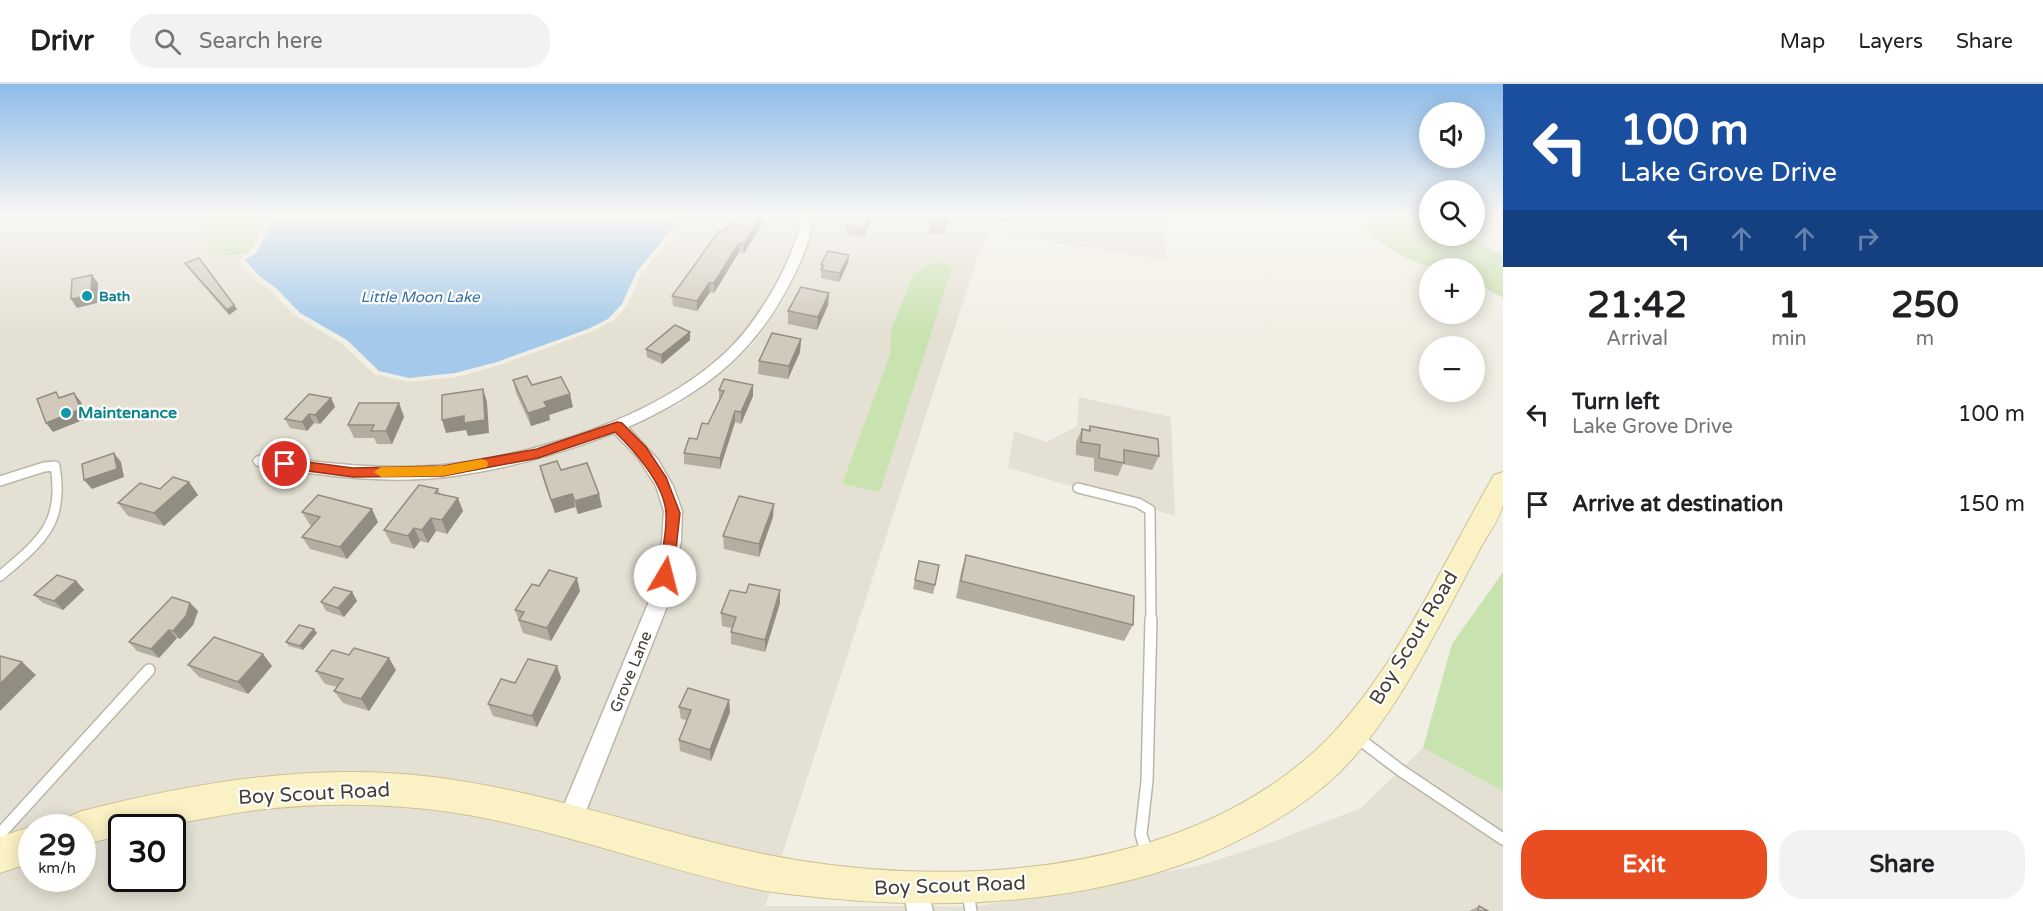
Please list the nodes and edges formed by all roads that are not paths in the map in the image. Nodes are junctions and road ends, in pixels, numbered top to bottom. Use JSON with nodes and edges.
{"nodes":[{"id":1,"x":796,"y":256,"type":"edge"},
{"id":2,"x":617,"y":426,"type":"junction"},
{"id":3,"x":262,"y":461,"type":"dead end"},
{"id":4,"x":0,"y":481,"type":"edge"},
{"id":5,"x":1503,"y":481,"type":"edge"},
{"id":6,"x":1078,"y":488,"type":"dead end"},
{"id":7,"x":0,"y":576,"type":"edge"},
{"id":8,"x":149,"y":670,"type":"dead end"},
{"id":9,"x":1353,"y":734,"type":"junction"},
{"id":10,"x":569,"y":822,"type":"junction"},
{"id":11,"x":96,"y":825,"type":"edge"},
{"id":12,"x":0,"y":834,"type":"edge"},
{"id":13,"x":1503,"y":839,"type":"edge"},
{"id":14,"x":18,"y":849,"type":"edge"},
{"id":15,"x":0,"y":855,"type":"edge"},
{"id":16,"x":1149,"y":859,"type":"junction"},
{"id":17,"x":969,"y":900,"type":"edge"},
{"id":18,"x":919,"y":901,"type":"edge"}],
"edges":[{"from":1,"to":2,"type":"street"},
{"from":2,"to":3,"type":"street"},
{"from":2,"to":10,"type":"street","name":"Grove Lane"},
{"from":4,"to":7,"type":"lane"},
{"from":5,"to":9,"type":"street","name":"Boy Scout Road"},
{"from":6,"to":16,"type":"lane"},
{"from":8,"to":12,"type":"lane"},
{"from":9,"to":13,"type":"lane"},
{"from":9,"to":16,"type":"street","name":"Boy Scout Road"},
{"from":10,"to":11,"type":"street","name":"Boy Scout Road"},
{"from":10,"to":18,"type":"street","name":"Boy Scout Road"},
{"from":14,"to":15,"type":"street"},
{"from":16,"to":17,"type":"street","name":"Boy Scout Road"},
{"from":17,"to":18,"type":"street","name":"Boy Scout Road"}]}
